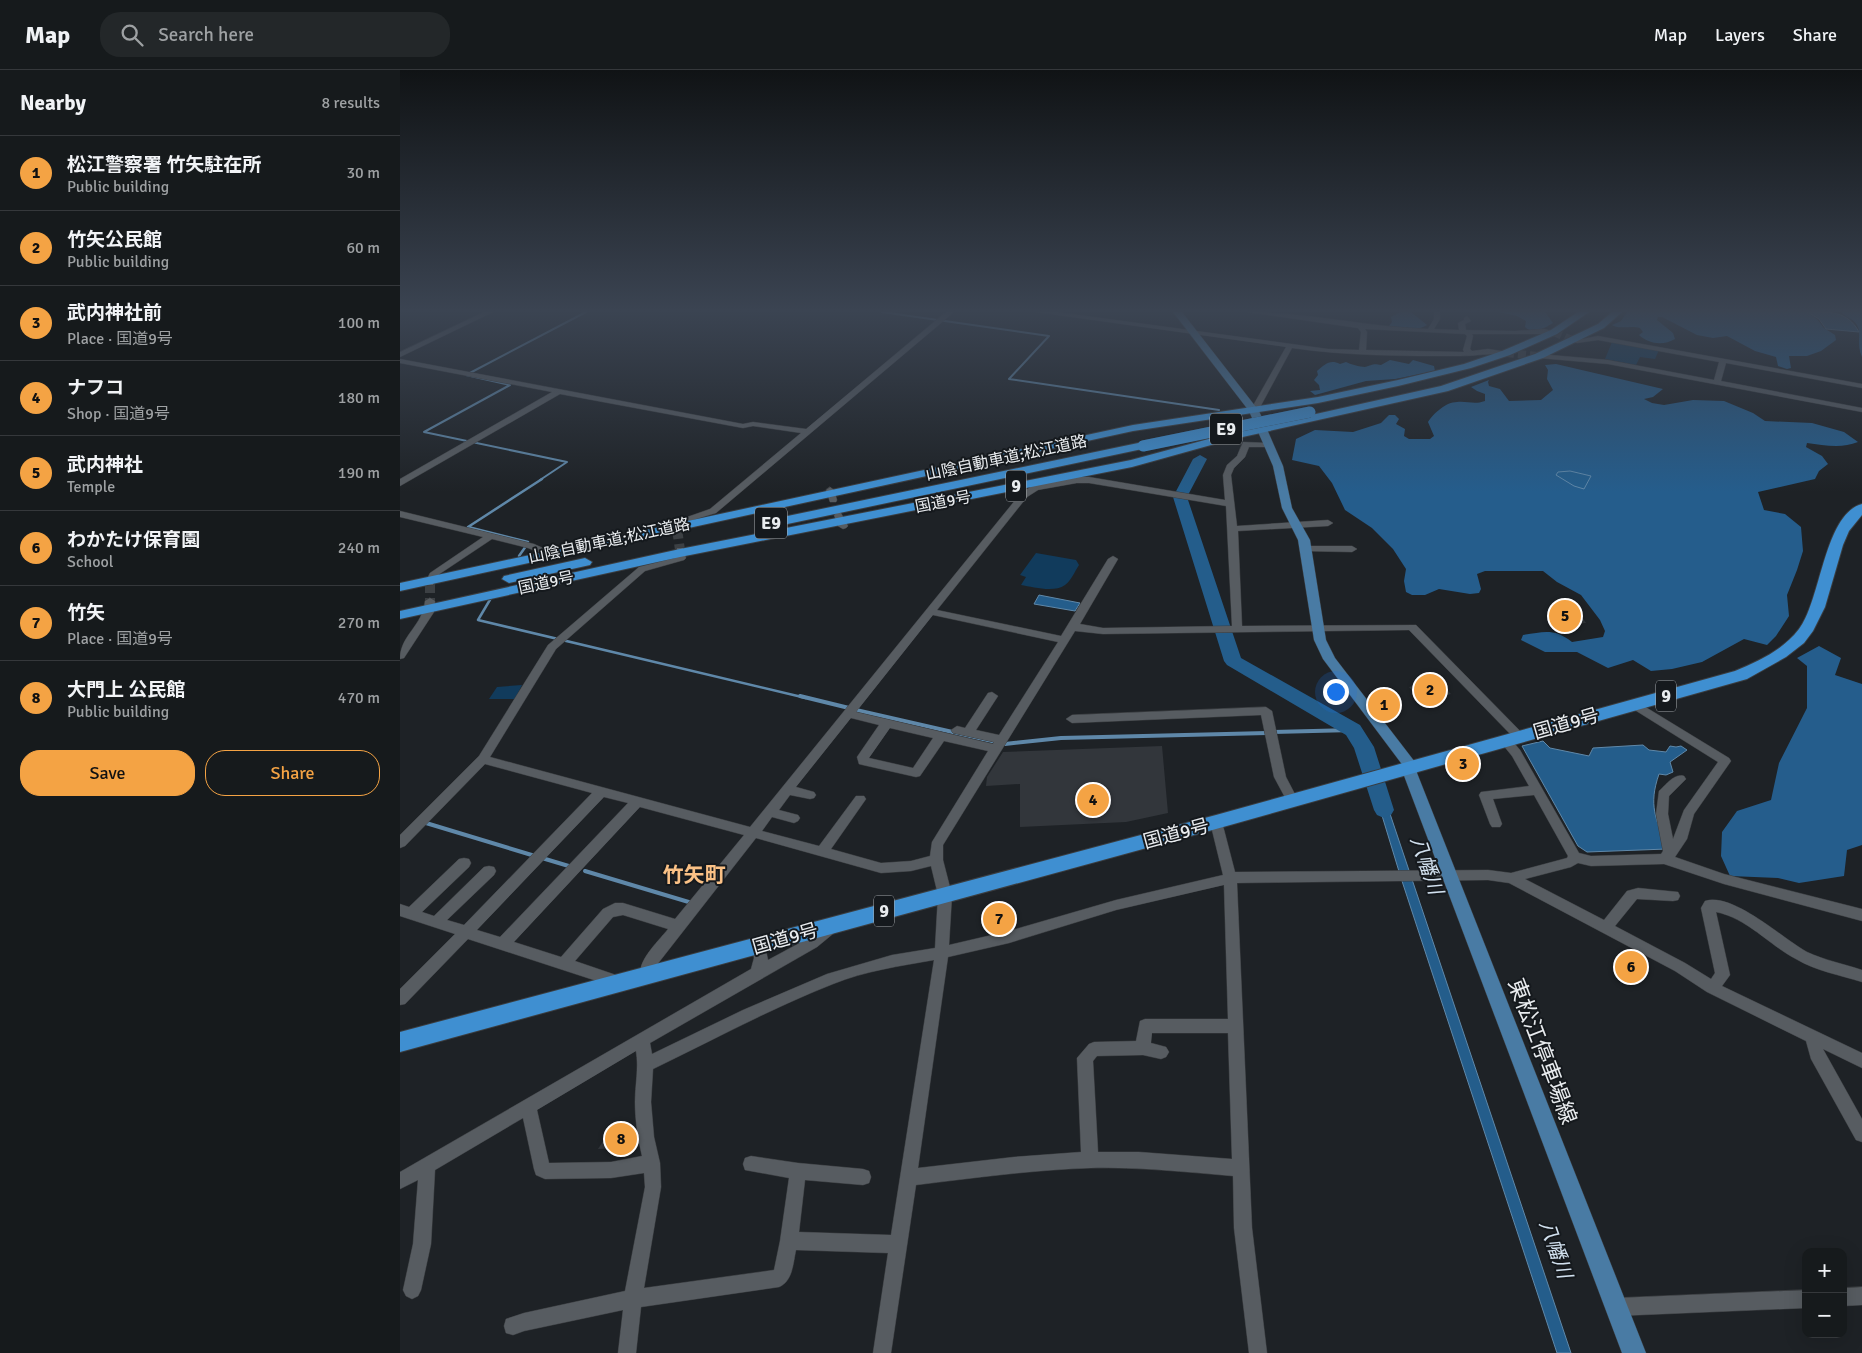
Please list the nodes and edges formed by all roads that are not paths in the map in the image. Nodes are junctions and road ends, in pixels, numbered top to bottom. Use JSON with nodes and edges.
{"nodes":[{"id":1,"x":458,"y":372,"type":"edge"},
{"id":2,"x":879,"y":372,"type":"edge"},
{"id":3,"x":1224,"y":372,"type":"edge"},
{"id":4,"x":1276,"y":372,"type":"edge"},
{"id":5,"x":1443,"y":372,"type":"edge"},
{"id":6,"x":1456,"y":372,"type":"edge"},
{"id":7,"x":1480,"y":372,"type":"edge"},
{"id":8,"x":1496,"y":372,"type":"edge"},
{"id":9,"x":1659,"y":372,"type":"edge"},
{"id":10,"x":1720,"y":372,"type":"edge"},
{"id":11,"x":1786,"y":372,"type":"edge"},
{"id":12,"x":1717,"y":383,"type":"junction"},
{"id":13,"x":1862,"y":386,"type":"edge"},
{"id":14,"x":559,"y":391,"type":"junction"},
{"id":15,"x":1307,"y":410,"type":"junction"},
{"id":16,"x":1862,"y":410,"type":"edge"},
{"id":17,"x":1254,"y":411,"type":"junction"},
{"id":18,"x":1162,"y":425,"type":"junction"},
{"id":19,"x":1263,"y":430,"type":"junction"},
{"id":20,"x":807,"y":432,"type":"junction"},
{"id":21,"x":1141,"y":443,"type":"junction"},
{"id":22,"x":1204,"y":444,"type":"junction"},
{"id":23,"x":1268,"y":445,"type":"junction"},
{"id":24,"x":400,"y":483,"type":"edge"},
{"id":25,"x":1048,"y":483,"type":"junction"},
{"id":26,"x":1231,"y":504,"type":"junction"},
{"id":27,"x":814,"y":508,"type":"junction"},
{"id":28,"x":1862,"y":508,"type":"edge"},
{"id":29,"x":400,"y":514,"type":"edge"},
{"id":30,"x":1328,"y":523,"type":"dead end"},
{"id":31,"x":1298,"y":526,"type":"junction"},
{"id":32,"x":753,"y":527,"type":"junction"},
{"id":33,"x":676,"y":528,"type":"junction"},
{"id":34,"x":1233,"y":529,"type":"junction"},
{"id":35,"x":490,"y":536,"type":"junction"},
{"id":36,"x":1306,"y":548,"type":"junction"},
{"id":37,"x":1352,"y":549,"type":"dead end"},
{"id":38,"x":680,"y":552,"type":"junction"},
{"id":39,"x":551,"y":554,"type":"junction"},
{"id":40,"x":1113,"y":559,"type":"dead end"},
{"id":41,"x":430,"y":581,"type":"junction"},
{"id":42,"x":400,"y":587,"type":"edge"},
{"id":43,"x":400,"y":596,"type":"edge"},
{"id":44,"x":400,"y":604,"type":"edge"},
{"id":45,"x":430,"y":604,"type":"junction"},
{"id":46,"x":930,"y":612,"type":"junction"},
{"id":47,"x":400,"y":615,"type":"edge"},
{"id":48,"x":1073,"y":628,"type":"junction"},
{"id":49,"x":1317,"y":628,"type":"junction"},
{"id":50,"x":1237,"y":629,"type":"junction"},
{"id":51,"x":1064,"y":640,"type":"junction"},
{"id":52,"x":400,"y":656,"type":"edge"},
{"id":53,"x":992,"y":696,"type":"dead end"},
{"id":54,"x":1634,"y":704,"type":"junction"},
{"id":55,"x":852,"y":711,"type":"junction"},
{"id":56,"x":1072,"y":719,"type":"dead end"},
{"id":57,"x":887,"y":723,"type":"junction"},
{"id":58,"x":942,"y":736,"type":"junction"},
{"id":59,"x":1512,"y":738,"type":"junction"},
{"id":60,"x":999,"y":744,"type":"junction"},
{"id":61,"x":483,"y":759,"type":"junction"},
{"id":62,"x":1411,"y":766,"type":"junction"},
{"id":63,"x":1680,"y":779,"type":"dead end"},
{"id":64,"x":788,"y":790,"type":"junction"},
{"id":65,"x":1538,"y":790,"type":"junction"},
{"id":66,"x":602,"y":792,"type":"junction"},
{"id":67,"x":810,"y":795,"type":"dead end"},
{"id":68,"x":860,"y":800,"type":"dead end"},
{"id":69,"x":1292,"y":800,"type":"junction"},
{"id":70,"x":637,"y":802,"type":"junction"},
{"id":71,"x":770,"y":812,"type":"junction"},
{"id":72,"x":794,"y":818,"type":"dead end"},
{"id":73,"x":1216,"y":822,"type":"junction"},
{"id":74,"x":1496,"y":824,"type":"dead end"},
{"id":75,"x":753,"y":833,"type":"junction"},
{"id":76,"x":400,"y":843,"type":"edge"},
{"id":77,"x":822,"y":852,"type":"junction"},
{"id":78,"x":1667,"y":856,"type":"junction"},
{"id":79,"x":1576,"y":857,"type":"junction"},
{"id":80,"x":936,"y":860,"type":"junction"},
{"id":81,"x":464,"y":863,"type":"dead end"},
{"id":82,"x":489,"y":871,"type":"dead end"},
{"id":83,"x":1450,"y":876,"type":"junction"},
{"id":84,"x":1230,"y":878,"type":"junction"},
{"id":85,"x":1511,"y":878,"type":"junction"},
{"id":86,"x":944,"y":895,"type":"junction"},
{"id":87,"x":1673,"y":896,"type":"dead end"},
{"id":88,"x":406,"y":912,"type":"edge"},
{"id":89,"x":1862,"y":915,"type":"edge"},
{"id":90,"x":436,"y":922,"type":"junction"},
{"id":91,"x":836,"y":923,"type":"junction"},
{"id":92,"x":678,"y":926,"type":"junction"},
{"id":93,"x":1607,"y":928,"type":"junction"},
{"id":94,"x":466,"y":932,"type":"junction"},
{"id":95,"x":504,"y":944,"type":"junction"},
{"id":96,"x":759,"y":945,"type":"junction"},
{"id":97,"x":942,"y":953,"type":"junction"},
{"id":98,"x":565,"y":962,"type":"junction"},
{"id":99,"x":757,"y":973,"type":"junction"},
{"id":100,"x":1862,"y":976,"type":"edge"},
{"id":101,"x":647,"y":977,"type":"junction"},
{"id":102,"x":614,"y":985,"type":"junction"},
{"id":103,"x":1712,"y":988,"type":"junction"},
{"id":104,"x":400,"y":999,"type":"edge"},
{"id":105,"x":1235,"y":1026,"type":"junction"},
{"id":106,"x":1813,"y":1037,"type":"junction"},
{"id":107,"x":642,"y":1040,"type":"junction"},
{"id":108,"x":400,"y":1042,"type":"edge"},
{"id":109,"x":1143,"y":1048,"type":"junction"},
{"id":110,"x":1161,"y":1052,"type":"dead end"},
{"id":111,"x":1862,"y":1061,"type":"edge"},
{"id":112,"x":646,"y":1065,"type":"junction"},
{"id":113,"x":528,"y":1106,"type":"junction"},
{"id":114,"x":1862,"y":1134,"type":"edge"},
{"id":115,"x":1090,"y":1160,"type":"junction"},
{"id":116,"x":652,"y":1164,"type":"junction"},
{"id":117,"x":751,"y":1164,"type":"dead end"},
{"id":118,"x":427,"y":1166,"type":"junction"},
{"id":119,"x":1240,"y":1168,"type":"junction"},
{"id":120,"x":798,"y":1171,"type":"junction"},
{"id":121,"x":863,"y":1177,"type":"dead end"},
{"id":122,"x":908,"y":1178,"type":"junction"},
{"id":123,"x":400,"y":1182,"type":"edge"},
{"id":124,"x":789,"y":1241,"type":"junction"},
{"id":125,"x":899,"y":1244,"type":"junction"},
{"id":126,"x":412,"y":1290,"type":"dead end"},
{"id":127,"x":1862,"y":1296,"type":"edge"},
{"id":128,"x":1847,"y":1297,"type":"edge"},
{"id":129,"x":633,"y":1299,"type":"junction"},
{"id":130,"x":1802,"y":1299,"type":"edge"},
{"id":131,"x":1616,"y":1307,"type":"junction"},
{"id":132,"x":513,"y":1326,"type":"dead end"},
{"id":133,"x":627,"y":1353,"type":"edge"},
{"id":134,"x":882,"y":1353,"type":"edge"},
{"id":135,"x":1258,"y":1353,"type":"edge"},
{"id":136,"x":1634,"y":1353,"type":"edge"}],
"edges":[{"from":1,"to":14,"type":"street"},
{"from":2,"to":20,"type":"street"},
{"from":3,"to":17,"type":"main road"},
{"from":4,"to":17,"type":"street"},
{"from":5,"to":17,"type":"highway","name":"国道9号","number":"9"},
{"from":6,"to":15,"type":"highway","name":"山陰自動車道;松江道路","number":"E9"},
{"from":7,"to":15,"type":"highway","name":"山陰自動車道;松江道路","number":"E9"},
{"from":8,"to":19,"type":"highway","name":"国道9号","number":"9"},
{"from":9,"to":12,"type":"street"},
{"from":10,"to":12,"type":"street"},
{"from":11,"to":13,"type":"street"},
{"from":12,"to":16,"type":"street"},
{"from":14,"to":20,"type":"street"},
{"from":14,"to":24,"type":"street"},
{"from":15,"to":21,"type":"highway","name":"山陰自動車道;松江道路","number":"E9","bridge":true},
{"from":17,"to":18,"type":"highway","name":"国道9号","number":"9"},
{"from":17,"to":19,"type":"main road"},
{"from":18,"to":27,"type":"highway"},
{"from":18,"to":33,"type":"highway","name":"国道9号","number":"9"},
{"from":19,"to":22,"type":"highway","name":"国道9号","number":"9"},
{"from":19,"to":23,"type":"main road"},
{"from":20,"to":33,"type":"street"},
{"from":21,"to":27,"type":"highway","name":"山陰自動車道;松江道路","number":"E9"},
{"from":21,"to":32,"type":"highway","name":"山陰自動車道;松江道路","number":"E9"},
{"from":22,"to":25,"type":"highway","name":"国道9号","number":"9"},
{"from":22,"to":32,"type":"highway"},
{"from":23,"to":26,"type":"street"},
{"from":23,"to":31,"type":"main road"},
{"from":25,"to":26,"type":"street"},
{"from":25,"to":38,"type":"highway","name":"国道9号","number":"9"},
{"from":25,"to":46,"type":"street"},
{"from":26,"to":34,"type":"street"},
{"from":27,"to":43,"type":"highway","name":"山陰自動車道;松江道路","number":"E9"},
{"from":28,"to":54,"type":"highway","name":"国道9号","number":"9"},
{"from":29,"to":35,"type":"street"},
{"from":30,"to":31,"type":"street"},
{"from":31,"to":34,"type":"street"},
{"from":31,"to":36,"type":"main road"},
{"from":32,"to":44,"type":"highway","name":"山陰自動車道;松江道路","number":"E9"},
{"from":33,"to":39,"type":"highway","name":"国道9号","number":"9"},
{"from":34,"to":50,"type":"street"},
{"from":35,"to":39,"type":"street"},
{"from":35,"to":41,"type":"street"},
{"from":36,"to":37,"type":"street"},
{"from":36,"to":49,"type":"main road"},
{"from":38,"to":45,"type":"highway","name":"国道9号","number":"9"},
{"from":38,"to":61,"type":"street"},
{"from":39,"to":41,"type":"highway","name":"国道9号","number":"9"},
{"from":40,"to":48,"type":"street"},
{"from":41,"to":42,"type":"highway","name":"国道9号","number":"9"},
{"from":45,"to":47,"type":"highway","name":"国道9号","number":"9"},
{"from":45,"to":52,"type":"street"},
{"from":46,"to":51,"type":"street"},
{"from":46,"to":55,"type":"street"},
{"from":48,"to":50,"type":"street"},
{"from":48,"to":51,"type":"street"},
{"from":49,"to":50,"type":"street"},
{"from":49,"to":59,"type":"street"},
{"from":49,"to":62,"type":"main road"},
{"from":51,"to":60,"type":"street"},
{"from":53,"to":60,"type":"street"},
{"from":54,"to":59,"type":"highway","name":"国道9号","number":"9"},
{"from":54,"to":78,"type":"street"},
{"from":55,"to":57,"type":"street"},
{"from":55,"to":64,"type":"street"},
{"from":56,"to":69,"type":"street"},
{"from":57,"to":58,"type":"street"},
{"from":57,"to":58,"type":"street"},
{"from":58,"to":60,"type":"street"},
{"from":59,"to":62,"type":"highway","name":"国道9号","number":"9"},
{"from":59,"to":65,"type":"street"},
{"from":60,"to":80,"type":"street"},
{"from":61,"to":66,"type":"street"},
{"from":61,"to":76,"type":"street"},
{"from":62,"to":69,"type":"highway","name":"国道9号","number":"9"},
{"from":62,"to":83,"type":"main road","name":"東松江停車場線"},
{"from":63,"to":78,"type":"street"},
{"from":64,"to":67,"type":"street"},
{"from":64,"to":71,"type":"street"},
{"from":65,"to":74,"type":"street"},
{"from":65,"to":79,"type":"street"},
{"from":66,"to":70,"type":"street"},
{"from":66,"to":94,"type":"street"},
{"from":68,"to":77,"type":"street"},
{"from":69,"to":73,"type":"highway","name":"国道9号","number":"9"},
{"from":70,"to":75,"type":"street"},
{"from":70,"to":95,"type":"street"},
{"from":71,"to":72,"type":"street"},
{"from":71,"to":75,"type":"street"},
{"from":73,"to":84,"type":"street"},
{"from":73,"to":86,"type":"highway","name":"国道9号","number":"9"},
{"from":75,"to":77,"type":"street"},
{"from":75,"to":92,"type":"street"},
{"from":77,"to":80,"type":"street"},
{"from":78,"to":79,"type":"street"},
{"from":78,"to":89,"type":"street"},
{"from":79,"to":85,"type":"street"},
{"from":80,"to":86,"type":"street"},
{"from":81,"to":88,"type":"street"},
{"from":82,"to":90,"type":"street"},
{"from":83,"to":84,"type":"street"},
{"from":83,"to":85,"type":"street"},
{"from":83,"to":131,"type":"main road","name":"東松江停車場線"},
{"from":84,"to":97,"type":"street"},
{"from":84,"to":105,"type":"street"},
{"from":85,"to":93,"type":"street"},
{"from":86,"to":91,"type":"highway","name":"国道9号","number":"9"},
{"from":86,"to":97,"type":"street"},
{"from":87,"to":93,"type":"street"},
{"from":88,"to":90,"type":"street"},
{"from":90,"to":94,"type":"street"},
{"from":91,"to":96,"type":"highway","name":"国道9号","number":"9"},
{"from":91,"to":99,"type":"street"},
{"from":92,"to":98,"type":"street"},
{"from":92,"to":101,"type":"street"},
{"from":93,"to":103,"type":"street"},
{"from":94,"to":95,"type":"street"},
{"from":94,"to":104,"type":"street"},
{"from":95,"to":98,"type":"street"},
{"from":96,"to":99,"type":"street"},
{"from":96,"to":101,"type":"highway","name":"国道9号","number":"9"},
{"from":97,"to":112,"type":"street"},
{"from":97,"to":122,"type":"street"},
{"from":98,"to":102,"type":"street"},
{"from":99,"to":107,"type":"street"},
{"from":100,"to":103,"type":"street"},
{"from":101,"to":102,"type":"highway","name":"国道9号","number":"9"},
{"from":102,"to":108,"type":"highway","name":"国道9号","number":"9"},
{"from":103,"to":106,"type":"street"},
{"from":105,"to":109,"type":"street"},
{"from":105,"to":119,"type":"street"},
{"from":106,"to":111,"type":"street"},
{"from":106,"to":114,"type":"street"},
{"from":107,"to":112,"type":"street"},
{"from":107,"to":113,"type":"street"},
{"from":109,"to":110,"type":"street"},
{"from":109,"to":115,"type":"street"},
{"from":112,"to":116,"type":"street"},
{"from":113,"to":116,"type":"street"},
{"from":113,"to":118,"type":"street"},
{"from":115,"to":119,"type":"street"},
{"from":115,"to":122,"type":"street"},
{"from":116,"to":129,"type":"street"},
{"from":117,"to":120,"type":"street"},
{"from":118,"to":123,"type":"street"},
{"from":118,"to":126,"type":"street"},
{"from":119,"to":135,"type":"street"},
{"from":120,"to":121,"type":"street"},
{"from":120,"to":124,"type":"street"},
{"from":122,"to":125,"type":"street"},
{"from":124,"to":125,"type":"street"},
{"from":124,"to":129,"type":"street"},
{"from":125,"to":134,"type":"street"},
{"from":127,"to":128,"type":"street"},
{"from":129,"to":132,"type":"street"},
{"from":129,"to":133,"type":"street"},
{"from":130,"to":131,"type":"street"},
{"from":131,"to":136,"type":"main road","name":"東松江停車場線"}]}
